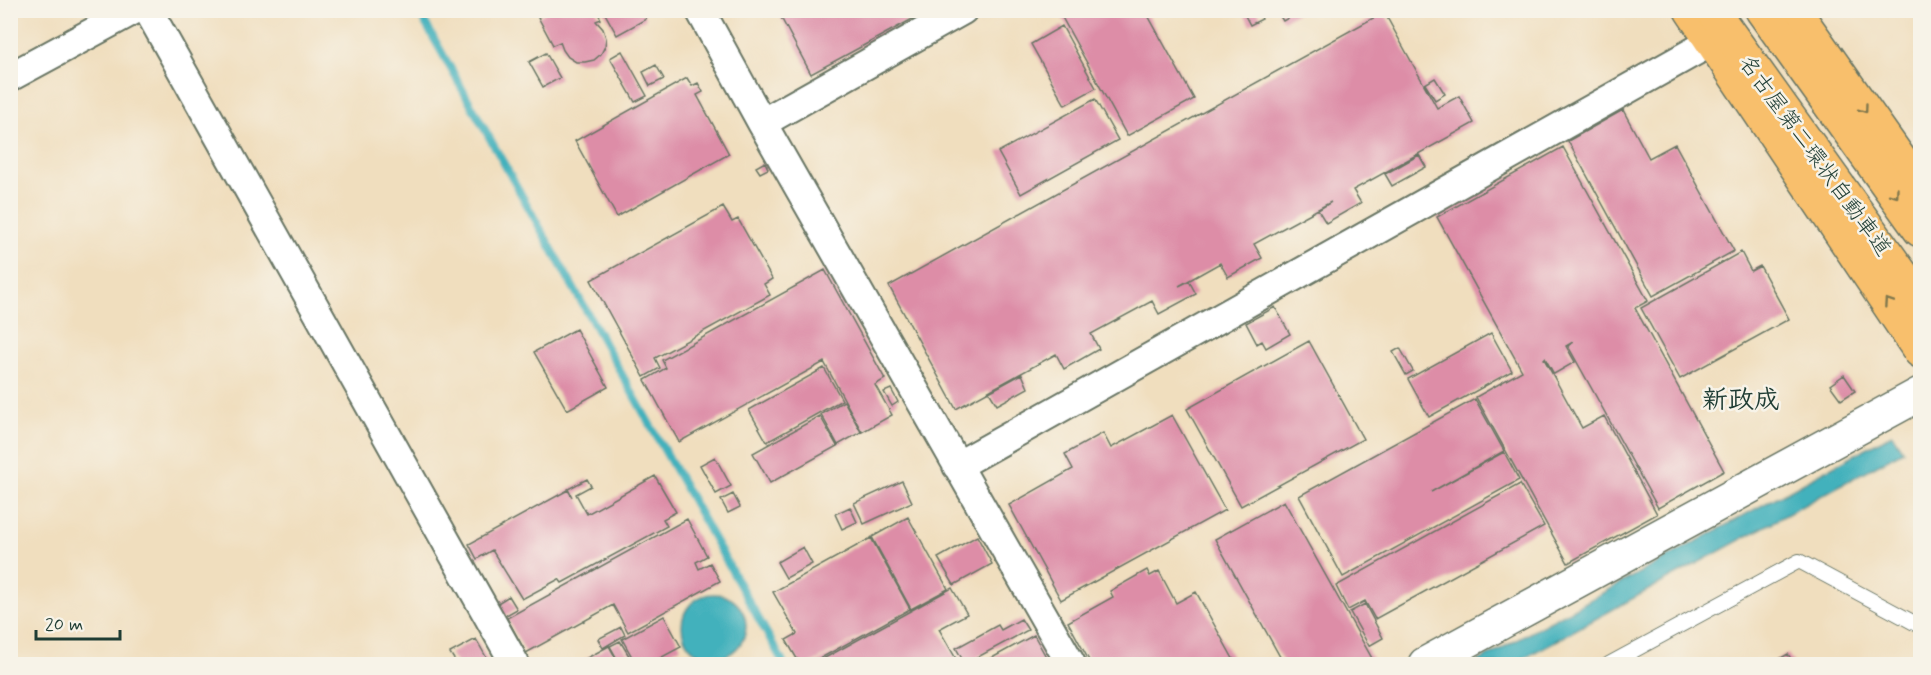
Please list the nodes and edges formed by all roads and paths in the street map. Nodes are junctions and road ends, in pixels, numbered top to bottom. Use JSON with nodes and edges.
{"nodes":[{"id":1,"x":134,"y":10,"type":"edge"},
{"id":2,"x":148,"y":10,"type":"edge"},
{"id":3,"x":700,"y":10,"type":"edge"},
{"id":4,"x":963,"y":10,"type":"edge"},
{"id":5,"x":1694,"y":10,"type":"edge"},
{"id":6,"x":1762,"y":10,"type":"edge"},
{"id":7,"x":1778,"y":10,"type":"edge"},
{"id":8,"x":1794,"y":10,"type":"edge"},
{"id":9,"x":1712,"y":26,"type":"edge"},
{"id":10,"x":10,"y":77,"type":"edge"},
{"id":11,"x":762,"y":123,"type":"junction"},
{"id":12,"x":1866,"y":154,"type":"junction"},
{"id":13,"x":1834,"y":180,"type":"junction"},
{"id":14,"x":1920,"y":188,"type":"edge"},
{"id":15,"x":1920,"y":230,"type":"edge"},
{"id":16,"x":1920,"y":300,"type":"edge"},
{"id":17,"x":1920,"y":351,"type":"edge"},
{"id":18,"x":1920,"y":394,"type":"edge"},
{"id":19,"x":957,"y":466,"type":"junction"},
{"id":20,"x":1920,"y":626,"type":"edge"},
{"id":21,"x":514,"y":664,"type":"edge"},
{"id":22,"x":1071,"y":664,"type":"edge"},
{"id":23,"x":1425,"y":664,"type":"edge"},
{"id":24,"x":1609,"y":664,"type":"edge"}],
"edges":[{"from":1,"to":10,"type":"street"},
{"from":2,"to":21,"type":"street"},
{"from":3,"to":11,"type":"street"},
{"from":4,"to":11,"type":"street"},
{"from":5,"to":9,"type":"highway"},
{"from":5,"to":13,"type":"highway"},
{"from":6,"to":12,"type":"highway","name":"名古屋第二環状自動車道"},
{"from":7,"to":12,"type":"highway"},
{"from":8,"to":14,"type":"highway","one_way":true},
{"from":9,"to":13,"type":"highway","name":"名古屋第二環状自動車道"},
{"from":17,"to":9,"type":"highway","one_way":true},
{"from":9,"to":19,"type":"street"},
{"from":11,"to":19,"type":"street"},
{"from":12,"to":15,"type":"highway","name":"名古屋第二環状自動車道","one_way":true},
{"from":13,"to":16,"type":"highway","name":"名古屋第二環状自動車道"},
{"from":18,"to":23,"type":"street"},
{"from":19,"to":22,"type":"street"},
{"from":20,"to":24,"type":"lane"}]}
